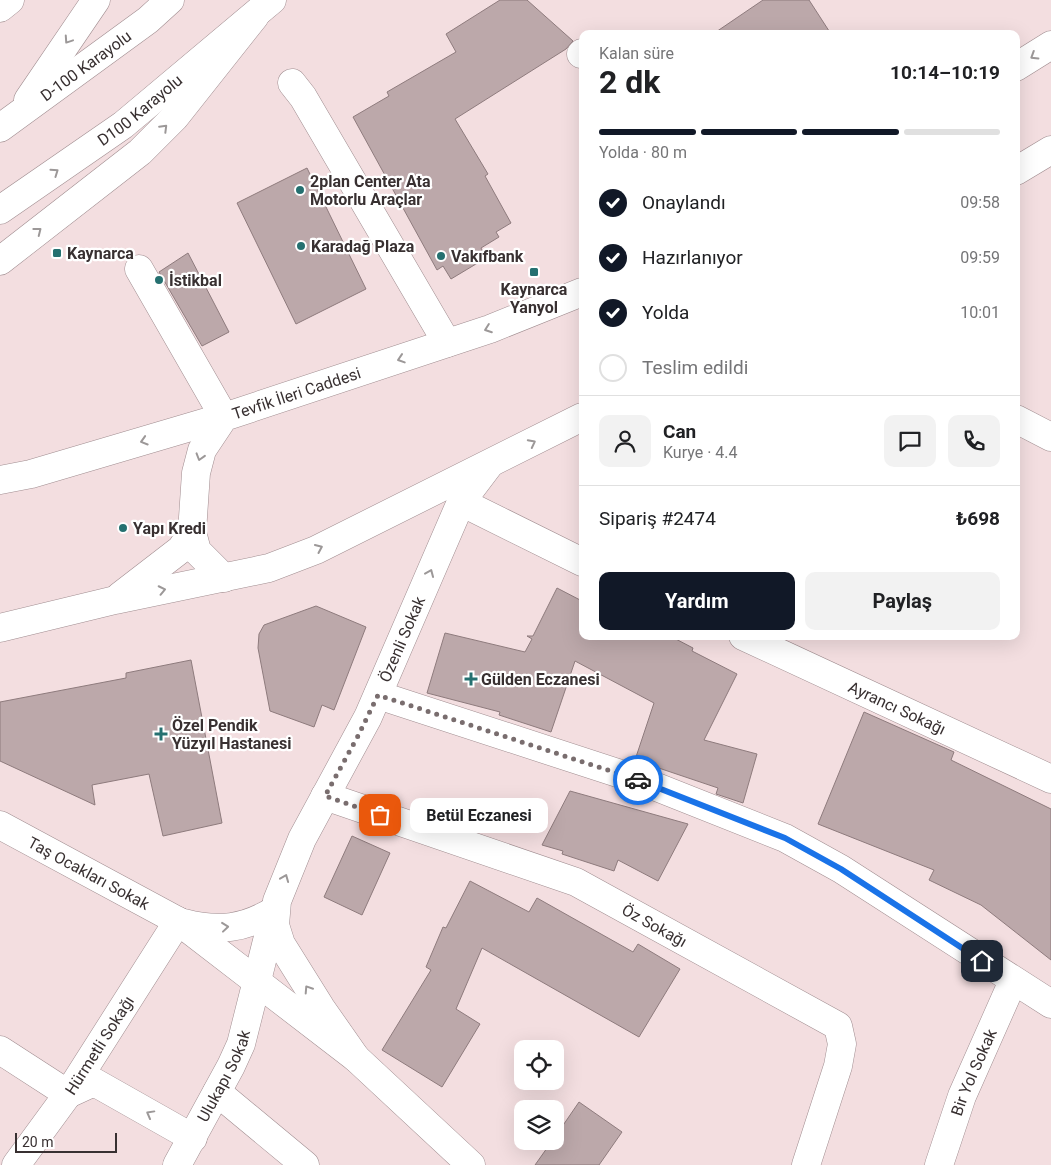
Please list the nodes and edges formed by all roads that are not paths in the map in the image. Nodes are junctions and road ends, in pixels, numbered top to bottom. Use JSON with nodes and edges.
{"nodes":[{"id":1,"x":10,"y":0,"type":"edge"},
{"id":2,"x":96,"y":0,"type":"edge"},
{"id":3,"x":170,"y":0,"type":"edge"},
{"id":4,"x":0,"y":8,"type":"edge"},
{"id":5,"x":263,"y":8,"type":"edge"},
{"id":6,"x":1051,"y":45,"type":"edge"},
{"id":7,"x":1020,"y":64,"type":"edge"},
{"id":8,"x":292,"y":83,"type":"dead end"},
{"id":9,"x":8,"y":123,"type":"edge"},
{"id":10,"x":1050,"y":152,"type":"edge"},
{"id":11,"x":1020,"y":169,"type":"edge"},
{"id":12,"x":0,"y":210,"type":"edge"},
{"id":13,"x":0,"y":261,"type":"edge"},
{"id":14,"x":139,"y":269,"type":"dead end"},
{"id":15,"x":579,"y":293,"type":"edge"},
{"id":16,"x":447,"y":344,"type":"junction"},
{"id":17,"x":224,"y":417,"type":"junction"},
{"id":18,"x":579,"y":419,"type":"edge"},
{"id":19,"x":1020,"y":421,"type":"edge"},
{"id":20,"x":1051,"y":437,"type":"edge"},
{"id":21,"x":489,"y":465,"type":"junction"},
{"id":22,"x":0,"y":480,"type":"edge"},
{"id":23,"x":461,"y":502,"type":"junction"},
{"id":24,"x":192,"y":532,"type":"junction"},
{"id":25,"x":579,"y":561,"type":"edge"},
{"id":26,"x":224,"y":578,"type":"junction"},
{"id":27,"x":115,"y":600,"type":"junction"},
{"id":28,"x":0,"y":628,"type":"edge"},
{"id":29,"x":752,"y":640,"type":"edge"},
{"id":30,"x":378,"y":695,"type":"junction"},
{"id":31,"x":1051,"y":779,"type":"edge"},
{"id":32,"x":325,"y":796,"type":"junction"},
{"id":33,"x":0,"y":825,"type":"edge"},
{"id":34,"x":275,"y":916,"type":"junction"},
{"id":35,"x":178,"y":921,"type":"junction"},
{"id":36,"x":258,"y":981,"type":"junction"},
{"id":37,"x":1013,"y":981,"type":"junction"},
{"id":38,"x":1051,"y":1004,"type":"edge"},
{"id":39,"x":0,"y":1050,"type":"edge"},
{"id":40,"x":356,"y":1058,"type":"junction"},
{"id":41,"x":218,"y":1092,"type":"junction"},
{"id":42,"x":68,"y":1094,"type":"junction"},
{"id":43,"x":193,"y":1138,"type":"junction"},
{"id":44,"x":16,"y":1165,"type":"edge"},
{"id":45,"x":177,"y":1165,"type":"edge"},
{"id":46,"x":305,"y":1165,"type":"edge"},
{"id":47,"x":471,"y":1165,"type":"edge"},
{"id":48,"x":806,"y":1165,"type":"edge"},
{"id":49,"x":939,"y":1165,"type":"edge"}],
"edges":[{"from":1,"to":4,"type":"main road"},
{"from":2,"to":9,"type":"main road","one_way":true},
{"from":3,"to":9,"type":"main road","name":"D-100 Karayolu"},
{"from":12,"to":5,"type":"main road","name":"D100 Karayolu","one_way":true},
{"from":13,"to":5,"type":"main road","one_way":true},
{"from":6,"to":7,"type":"main road","one_way":true},
{"from":8,"to":16,"type":"main road"},
{"from":10,"to":11,"type":"main road"},
{"from":14,"to":17,"type":"main road"},
{"from":15,"to":16,"type":"main road","name":"Tevfik İleri Caddesi","one_way":true},
{"from":16,"to":17,"type":"main road","name":"Tevfik İleri Caddesi","one_way":true},
{"from":17,"to":22,"type":"main road","one_way":true},
{"from":17,"to":24,"type":"main road","name":"Tevfik İleri Caddesi","one_way":true},
{"from":21,"to":18,"type":"main road","one_way":true},
{"from":19,"to":20,"type":"main road"},
{"from":21,"to":23,"type":"main road","name":"Özenli Sokak"},
{"from":26,"to":21,"type":"main road","one_way":true},
{"from":23,"to":25,"type":"main road"},
{"from":30,"to":23,"type":"main road","name":"Özenli Sokak","one_way":true},
{"from":24,"to":26,"type":"main road"},
{"from":24,"to":27,"type":"main road"},
{"from":27,"to":26,"type":"main road","one_way":true},
{"from":27,"to":28,"type":"main road"},
{"from":29,"to":31,"type":"main road","name":"Ayrancı Sokağı"},
{"from":30,"to":32,"type":"main road","name":"Özenli Sokak"},
{"from":30,"to":37,"type":"main road"},
{"from":34,"to":32,"type":"main road","name":"Özenli Sokak","one_way":true},
{"from":32,"to":48,"type":"main road","name":"Öz Sokağı"},
{"from":33,"to":35,"type":"main road","name":"Taş Ocakları Sokak"},
{"from":35,"to":34,"type":"main road","one_way":true},
{"from":34,"to":36,"type":"main road","name":"Ulukapı Sokak"},
{"from":40,"to":34,"type":"main road","one_way":true},
{"from":35,"to":36,"type":"main road"},
{"from":35,"to":42,"type":"main road","name":"Hürmetli Sokağı"},
{"from":36,"to":40,"type":"main road"},
{"from":36,"to":41,"type":"main road","name":"Ulukapı Sokak"},
{"from":37,"to":38,"type":"main road"},
{"from":37,"to":49,"type":"main road","name":"Bir Yol Sokak"},
{"from":39,"to":42,"type":"main road"},
{"from":40,"to":47,"type":"main road"},
{"from":41,"to":43,"type":"main road","name":"Ulukapı Sokak"},
{"from":41,"to":46,"type":"main road"},
{"from":43,"to":42,"type":"main road","one_way":true},
{"from":42,"to":44,"type":"main road","name":"Hürmetli Sokağı"},
{"from":43,"to":45,"type":"main road","name":"Ulukapı Sokak"}]}
